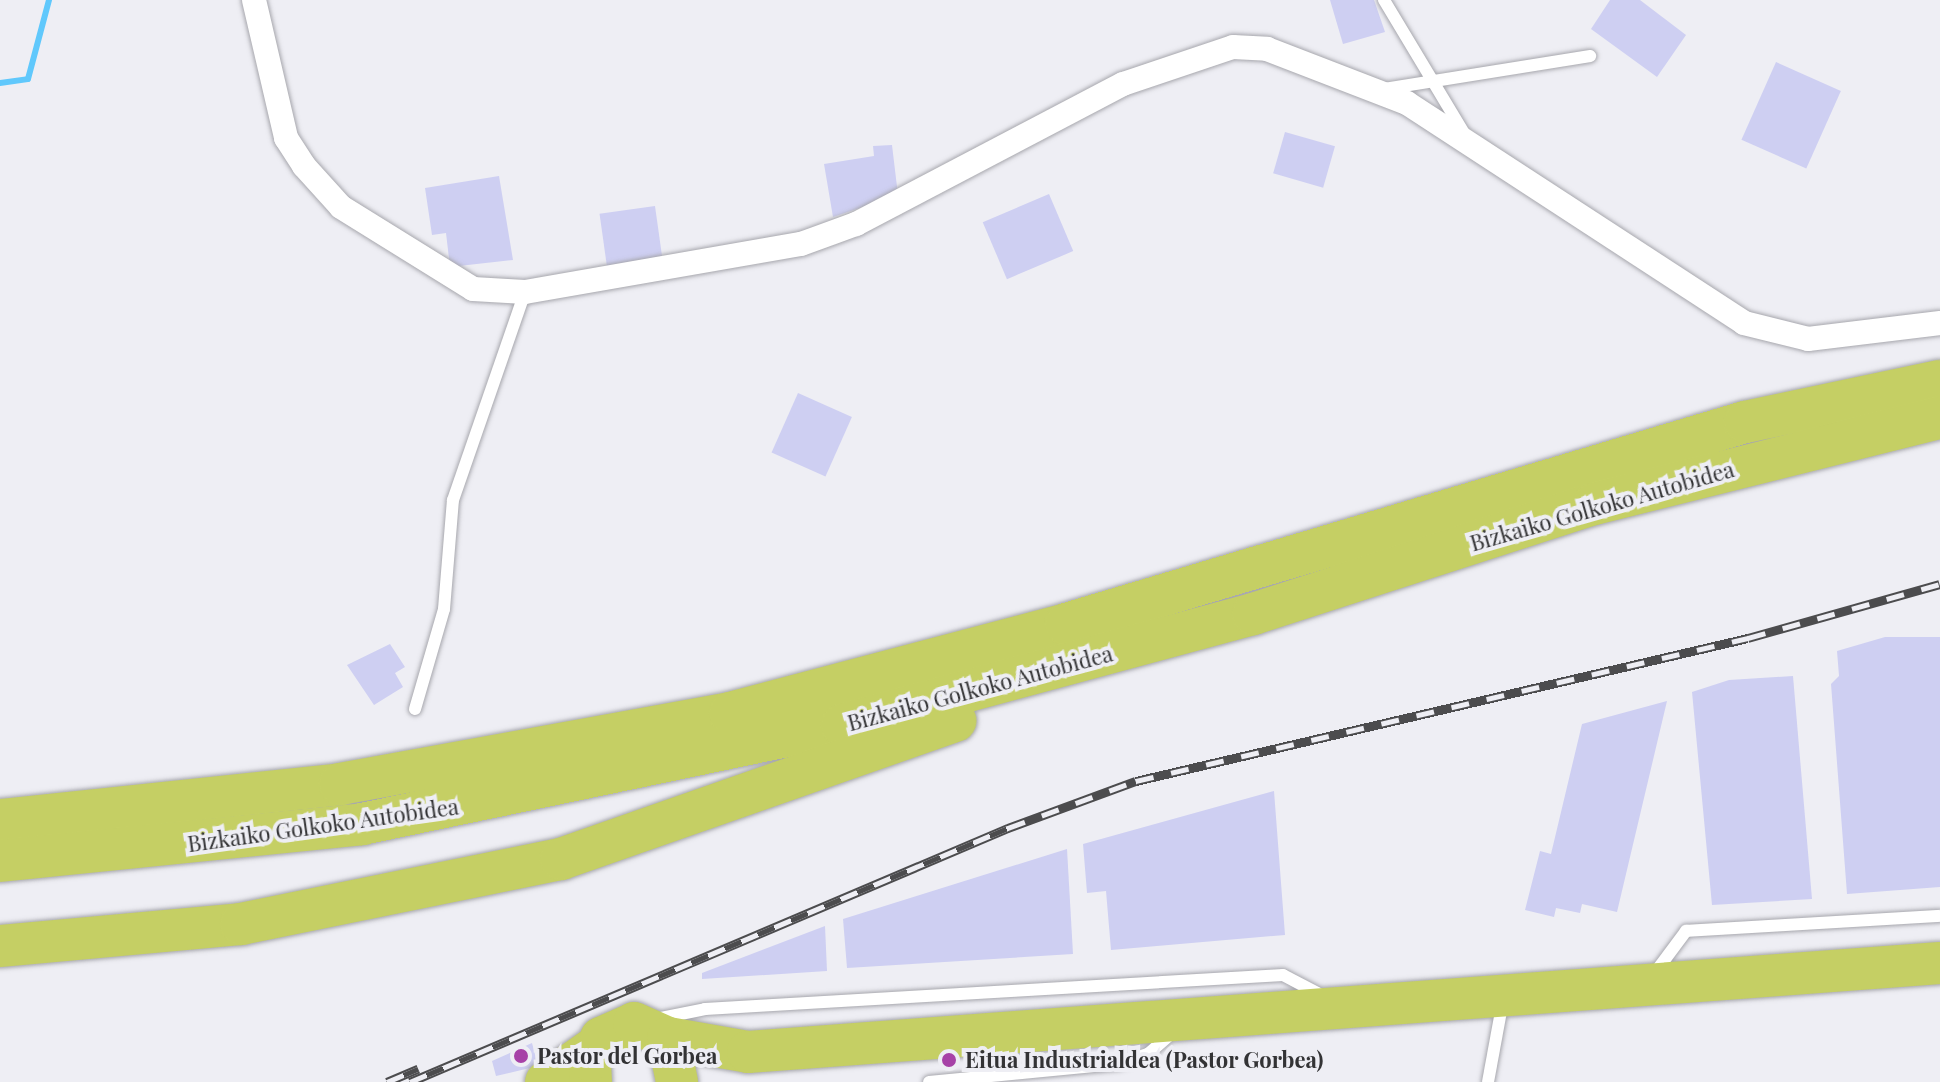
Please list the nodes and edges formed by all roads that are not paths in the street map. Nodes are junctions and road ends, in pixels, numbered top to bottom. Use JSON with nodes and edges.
{"nodes":[{"id":1,"x":254,"y":0,"type":"edge"},
{"id":2,"x":1384,"y":0,"type":"edge"},
{"id":3,"x":1590,"y":56,"type":"dead end"},
{"id":4,"x":1426,"y":77,"type":"junction"},
{"id":5,"x":1375,"y":90,"type":"junction"},
{"id":6,"x":1470,"y":143,"type":"junction"},
{"id":7,"x":525,"y":292,"type":"junction"},
{"id":8,"x":1940,"y":323,"type":"edge"},
{"id":9,"x":1940,"y":381,"type":"edge"},
{"id":10,"x":1940,"y":418,"type":"edge"},
{"id":11,"x":1253,"y":614,"type":"junction"},
{"id":12,"x":415,"y":709,"type":"dead end"},
{"id":13,"x":0,"y":796,"type":"edge"},
{"id":14,"x":155,"y":803,"type":"junction"},
{"id":15,"x":0,"y":820,"type":"edge"},
{"id":16,"x":0,"y":861,"type":"edge"},
{"id":17,"x":1940,"y":916,"type":"edge"},
{"id":18,"x":0,"y":946,"type":"edge"},
{"id":19,"x":1940,"y":963,"type":"edge"},
{"id":20,"x":1648,"y":982,"type":"junction"},
{"id":21,"x":1503,"y":993,"type":"junction"},
{"id":22,"x":1340,"y":1005,"type":"junction"},
{"id":23,"x":1193,"y":1015,"type":"junction"},
{"id":24,"x":651,"y":1031,"type":"junction"},
{"id":25,"x":748,"y":1052,"type":"junction"},
{"id":26,"x":593,"y":1065,"type":"edge"},
{"id":27,"x":546,"y":1082,"type":"edge"},
{"id":28,"x":677,"y":1082,"type":"edge"},
{"id":29,"x":688,"y":1082,"type":"edge"},
{"id":30,"x":929,"y":1082,"type":"edge"},
{"id":31,"x":1488,"y":1082,"type":"edge"}],
"edges":[{"from":1,"to":7,"type":"street"},
{"from":2,"to":4,"type":"lane"},
{"from":3,"to":4,"type":"lane"},
{"from":4,"to":5,"type":"lane"},
{"from":4,"to":6,"type":"lane"},
{"from":5,"to":6,"type":"street"},
{"from":5,"to":7,"type":"street"},
{"from":6,"to":8,"type":"street"},
{"from":7,"to":12,"type":"lane"},
{"from":9,"to":14,"type":"highway","name":"Bizkaiko Golkoko Autobidea"},
{"from":10,"to":11,"type":"highway","name":"Bizkaiko Golkoko Autobidea"},
{"from":11,"to":16,"type":"highway","name":"Bizkaiko Golkoko Autobidea"},
{"from":11,"to":18,"type":"highway"},
{"from":13,"to":14,"type":"highway"},
{"from":14,"to":15,"type":"highway","name":"Bizkaiko Golkoko Autobidea"},
{"from":17,"to":20,"type":"lane"},
{"from":19,"to":20,"type":"highway"},
{"from":20,"to":21,"type":"highway"},
{"from":21,"to":22,"type":"highway"},
{"from":21,"to":31,"type":"lane"},
{"from":22,"to":23,"type":"highway"},
{"from":22,"to":24,"type":"lane"},
{"from":23,"to":25,"type":"highway"},
{"from":23,"to":30,"type":"lane"},
{"from":24,"to":25,"type":"highway"},
{"from":24,"to":26,"type":"highway"},
{"from":24,"to":28,"type":"highway"},
{"from":25,"to":29,"type":"highway"},
{"from":26,"to":27,"type":"highway"}]}
